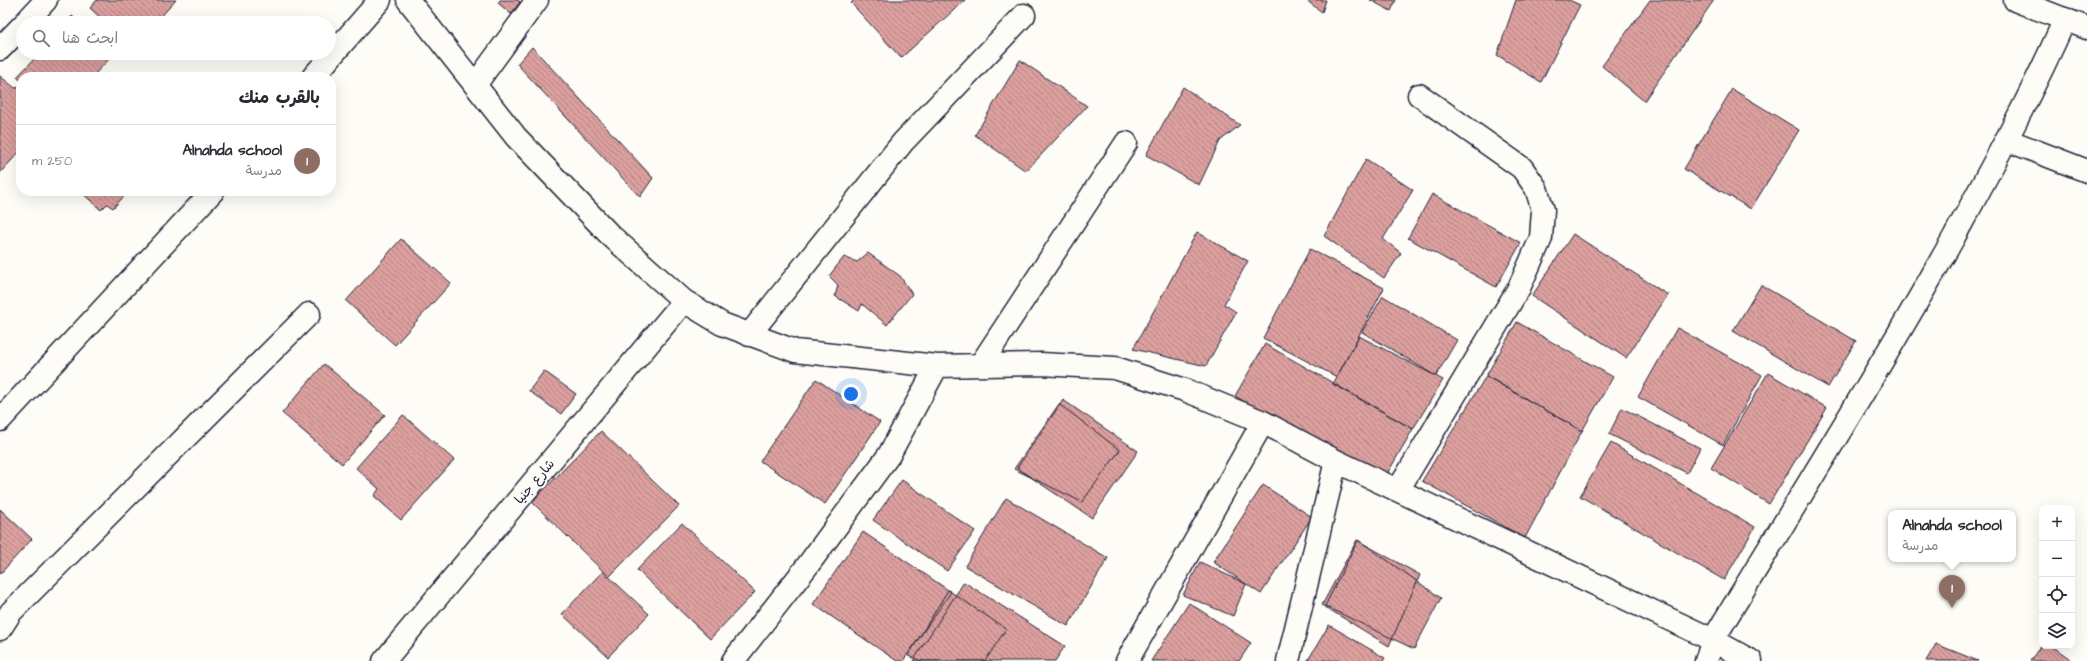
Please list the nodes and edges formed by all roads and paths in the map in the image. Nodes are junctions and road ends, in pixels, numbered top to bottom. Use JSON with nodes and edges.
{"nodes":[{"id":1,"x":46,"y":0,"type":"edge"},
{"id":2,"x":380,"y":0,"type":"edge"},
{"id":3,"x":408,"y":0,"type":"edge"},
{"id":4,"x":537,"y":0,"type":"edge"},
{"id":5,"x":2015,"y":0,"type":"edge"},
{"id":6,"x":1024,"y":15,"type":"dead end"},
{"id":7,"x":31,"y":16,"type":"edge"},
{"id":8,"x":2064,"y":20,"type":"junction"},
{"id":9,"x":2087,"y":28,"type":"edge"},
{"id":10,"x":16,"y":32,"type":"edge"},
{"id":11,"x":0,"y":49,"type":"edge"},
{"id":12,"x":336,"y":51,"type":"edge"},
{"id":13,"x":328,"y":60,"type":"edge"},
{"id":14,"x":317,"y":72,"type":"edge"},
{"id":15,"x":475,"y":85,"type":"junction"},
{"id":16,"x":1419,"y":95,"type":"dead end"},
{"id":17,"x":2007,"y":140,"type":"junction"},
{"id":18,"x":1126,"y":143,"type":"dead end"},
{"id":19,"x":2087,"y":170,"type":"edge"},
{"id":20,"x":208,"y":196,"type":"edge"},
{"id":21,"x":684,"y":301,"type":"junction"},
{"id":22,"x":309,"y":314,"type":"dead end"},
{"id":23,"x":750,"y":335,"type":"junction"},
{"id":24,"x":981,"y":364,"type":"junction"},
{"id":25,"x":937,"y":366,"type":"junction"},
{"id":26,"x":0,"y":420,"type":"edge"},
{"id":27,"x":1263,"y":422,"type":"junction"},
{"id":28,"x":1336,"y":461,"type":"junction"},
{"id":29,"x":1398,"y":490,"type":"junction"},
{"id":30,"x":0,"y":629,"type":"edge"},
{"id":31,"x":1712,"y":640,"type":"junction"},
{"id":32,"x":384,"y":661,"type":"edge"},
{"id":33,"x":733,"y":661,"type":"edge"},
{"id":34,"x":1127,"y":661,"type":"edge"},
{"id":35,"x":1288,"y":661,"type":"edge"},
{"id":36,"x":1706,"y":661,"type":"edge"},
{"id":37,"x":1751,"y":661,"type":"edge"}],
"edges":[{"from":1,"to":7,"type":"street"},
{"from":2,"to":12,"type":"street"},
{"from":3,"to":15,"type":"street"},
{"from":4,"to":15,"type":"street"},
{"from":5,"to":8,"type":"street"},
{"from":6,"to":23,"type":"street"},
{"from":8,"to":9,"type":"street"},
{"from":8,"to":17,"type":"street"},
{"from":10,"to":11,"type":"street"},
{"from":13,"to":14,"type":"street"},
{"from":15,"to":21,"type":"street"},
{"from":16,"to":29,"type":"street"},
{"from":17,"to":19,"type":"street"},
{"from":17,"to":31,"type":"street"},
{"from":18,"to":24,"type":"street"},
{"from":20,"to":26,"type":"street"},
{"from":21,"to":23,"type":"street"},
{"from":21,"to":32,"type":"street","name":"شارع جنيا"},
{"from":22,"to":30,"type":"street"},
{"from":23,"to":25,"type":"street"},
{"from":24,"to":25,"type":"street"},
{"from":24,"to":27,"type":"street"},
{"from":25,"to":33,"type":"street"},
{"from":27,"to":28,"type":"street"},
{"from":27,"to":34,"type":"street"},
{"from":28,"to":29,"type":"street"},
{"from":28,"to":35,"type":"street"},
{"from":29,"to":31,"type":"street"},
{"from":31,"to":36,"type":"street"},
{"from":31,"to":37,"type":"street"}]}
